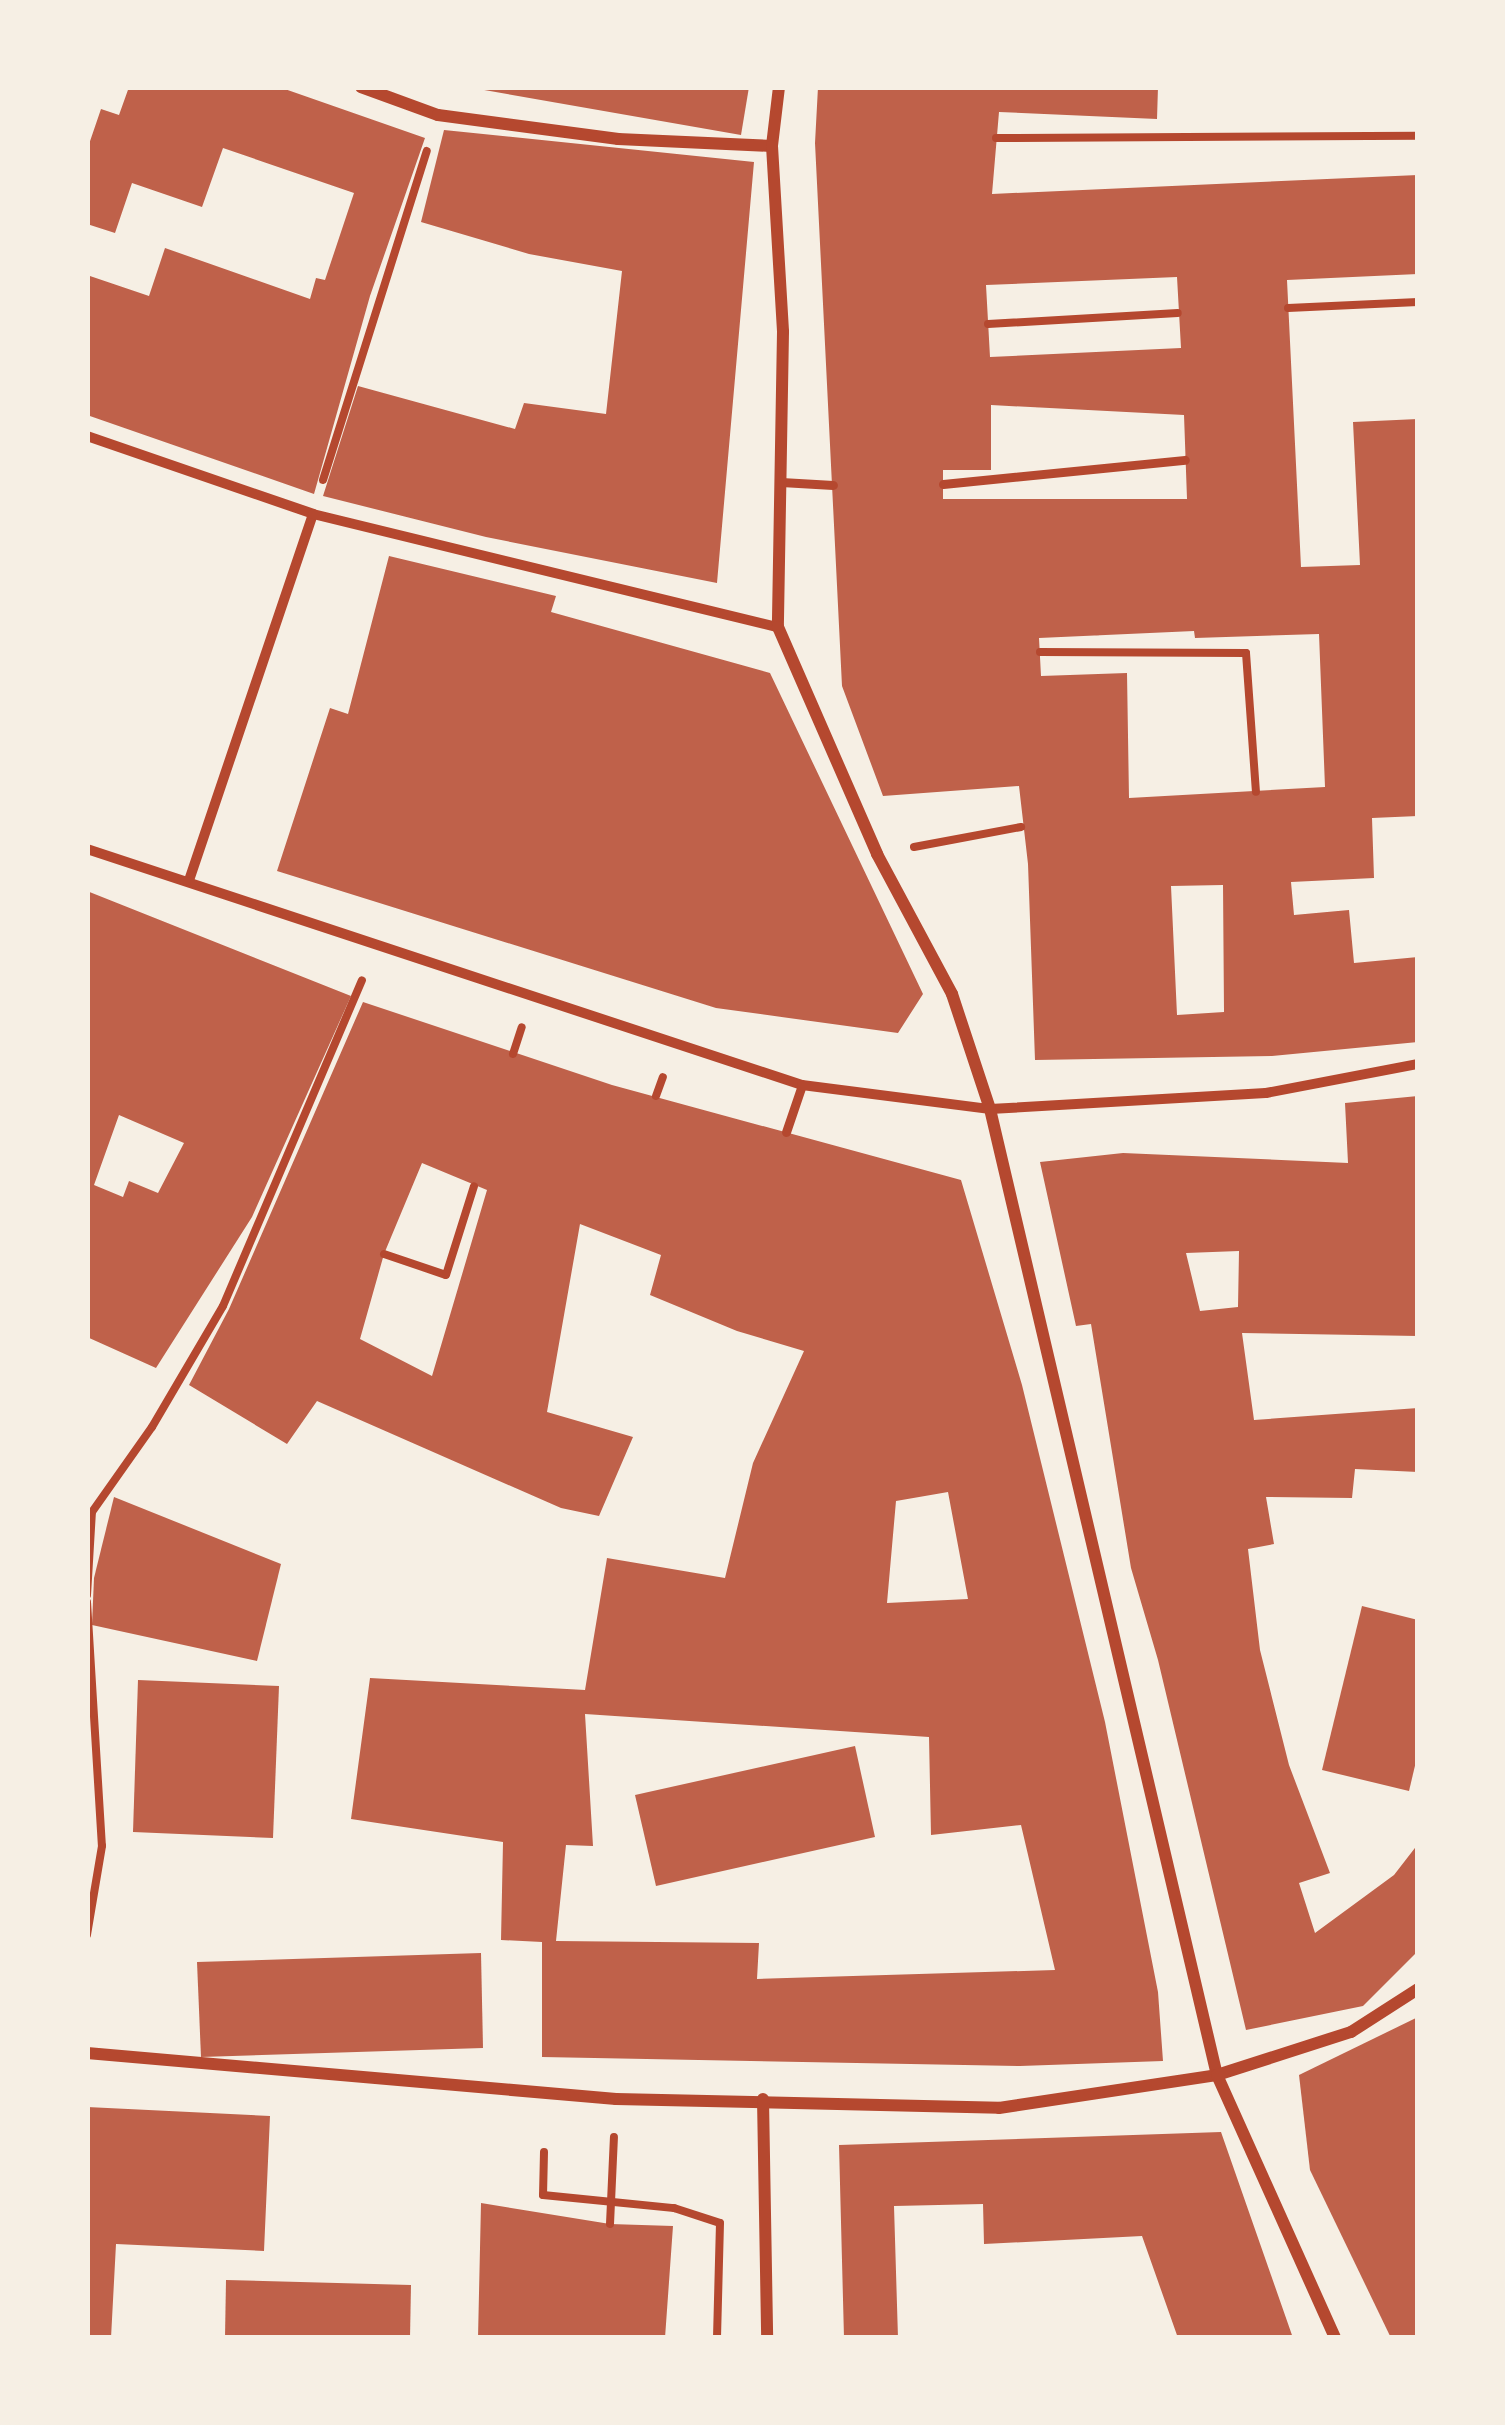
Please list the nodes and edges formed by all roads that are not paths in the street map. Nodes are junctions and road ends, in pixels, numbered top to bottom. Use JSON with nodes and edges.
{"nodes":[{"id":1,"x":361,"y":87,"type":"edge"},
{"id":2,"x":779,"y":87,"type":"edge"},
{"id":3,"x":772,"y":146,"type":"junction"},
{"id":4,"x":87,"y":436,"type":"edge"},
{"id":5,"x":1185,"y":460,"type":"dead end"},
{"id":6,"x":781,"y":482,"type":"junction"},
{"id":7,"x":943,"y":484,"type":"dead end"},
{"id":8,"x":833,"y":485,"type":"dead end"},
{"id":9,"x":313,"y":514,"type":"junction"},
{"id":10,"x":778,"y":627,"type":"junction"},
{"id":11,"x":87,"y":849,"type":"edge"},
{"id":12,"x":189,"y":881,"type":"junction"},
{"id":13,"x":1418,"y":1064,"type":"edge"},
{"id":14,"x":802,"y":1085,"type":"junction"},
{"id":15,"x":990,"y":1109,"type":"junction"},
{"id":16,"x":786,"y":1132,"type":"dead end"},
{"id":17,"x":1418,"y":1989,"type":"edge"},
{"id":18,"x":87,"y":2053,"type":"edge"},
{"id":19,"x":1217,"y":2075,"type":"junction"},
{"id":20,"x":763,"y":2099,"type":"junction"},
{"id":21,"x":767,"y":2338,"type":"edge"},
{"id":22,"x":1335,"y":2338,"type":"edge"}],
"edges":[{"from":1,"to":3,"type":"street"},
{"from":2,"to":3,"type":"street"},
{"from":3,"to":6,"type":"street"},
{"from":4,"to":9,"type":"street"},
{"from":5,"to":7,"type":"lane"},
{"from":6,"to":8,"type":"lane"},
{"from":6,"to":10,"type":"street"},
{"from":9,"to":10,"type":"street"},
{"from":9,"to":12,"type":"street"},
{"from":10,"to":15,"type":"street"},
{"from":11,"to":12,"type":"street"},
{"from":12,"to":14,"type":"street"},
{"from":13,"to":15,"type":"street"},
{"from":14,"to":15,"type":"street"},
{"from":14,"to":16,"type":"lane"},
{"from":15,"to":19,"type":"street"},
{"from":17,"to":19,"type":"street"},
{"from":18,"to":20,"type":"street"},
{"from":19,"to":20,"type":"street"},
{"from":19,"to":22,"type":"street"},
{"from":20,"to":21,"type":"street"}]}
